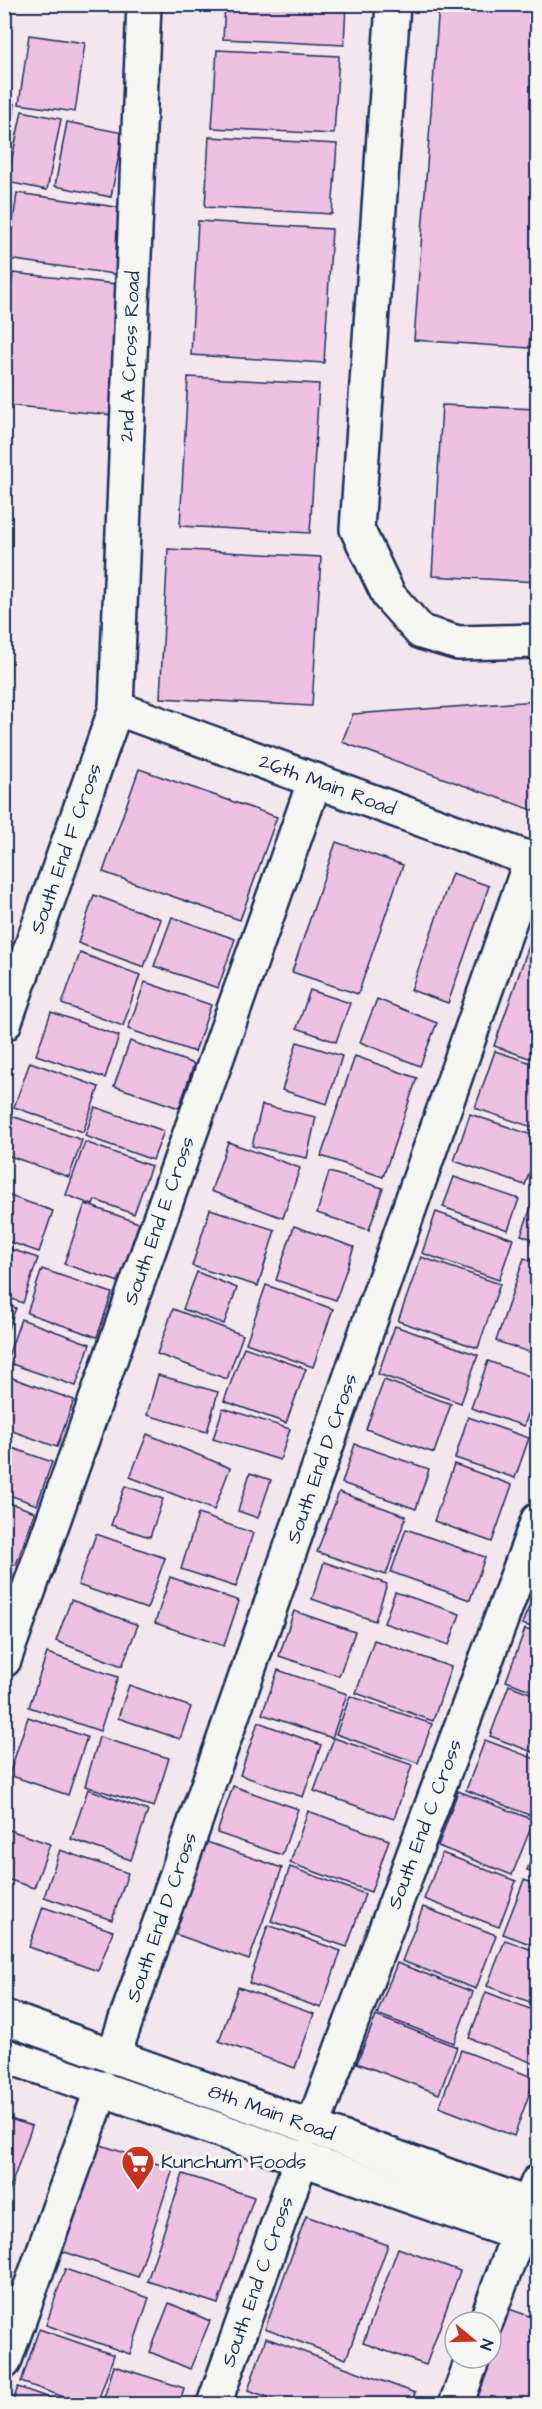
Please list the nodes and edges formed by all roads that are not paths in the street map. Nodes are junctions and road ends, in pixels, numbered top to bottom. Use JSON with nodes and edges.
{"nodes":[{"id":1,"x":144,"y":4,"type":"edge"},
{"id":2,"x":393,"y":4,"type":"edge"},
{"id":3,"x":537,"y":641,"type":"edge"},
{"id":4,"x":116,"y":708,"type":"junction"},
{"id":5,"x":315,"y":780,"type":"junction"},
{"id":6,"x":534,"y":861,"type":"edge"},
{"id":7,"x":4,"y":1024,"type":"edge"},
{"id":8,"x":537,"y":1521,"type":"edge"},
{"id":9,"x":4,"y":1660,"type":"edge"},
{"id":10,"x":4,"y":2017,"type":"edge"},
{"id":11,"x":4,"y":2055,"type":"edge"},
{"id":12,"x":113,"y":2057,"type":"junction"},
{"id":13,"x":102,"y":2088,"type":"junction"},
{"id":14,"x":307,"y":2143,"type":"junction"},
{"id":15,"x":535,"y":2198,"type":"edge"},
{"id":16,"x":528,"y":2238,"type":"edge"},
{"id":17,"x":492,"y":2310,"type":"edge"},
{"id":18,"x":4,"y":2361,"type":"edge"},
{"id":19,"x":469,"y":2370,"type":"edge"},
{"id":20,"x":214,"y":2404,"type":"edge"},
{"id":21,"x":456,"y":2404,"type":"edge"}],
"edges":[{"from":1,"to":4,"type":"street","name":"2nd A Cross Road"},
{"from":2,"to":3,"type":"street"},
{"from":4,"to":5,"type":"street","name":"26th Main Road"},
{"from":4,"to":7,"type":"street","name":"South End F Cross"},
{"from":5,"to":6,"type":"street","name":"26th Main Road"},
{"from":5,"to":9,"type":"street","name":"South End E Cross"},
{"from":6,"to":12,"type":"street","name":"South End D Cross"},
{"from":8,"to":14,"type":"street","name":"South End C Cross"},
{"from":10,"to":12,"type":"street","name":"8th Main Road"},
{"from":11,"to":13,"type":"street","name":"8th Main Road"},
{"from":12,"to":14,"type":"street","name":"8th Main Road"},
{"from":13,"to":14,"type":"street","name":"8th Main Road"},
{"from":13,"to":18,"type":"street"},
{"from":14,"to":15,"type":"street","name":"8th Main Road"},
{"from":14,"to":16,"type":"street","name":"8th Main Road"},
{"from":14,"to":20,"type":"street","name":"South End C Cross"},
{"from":16,"to":17,"type":"street"},
{"from":19,"to":21,"type":"street"}]}
